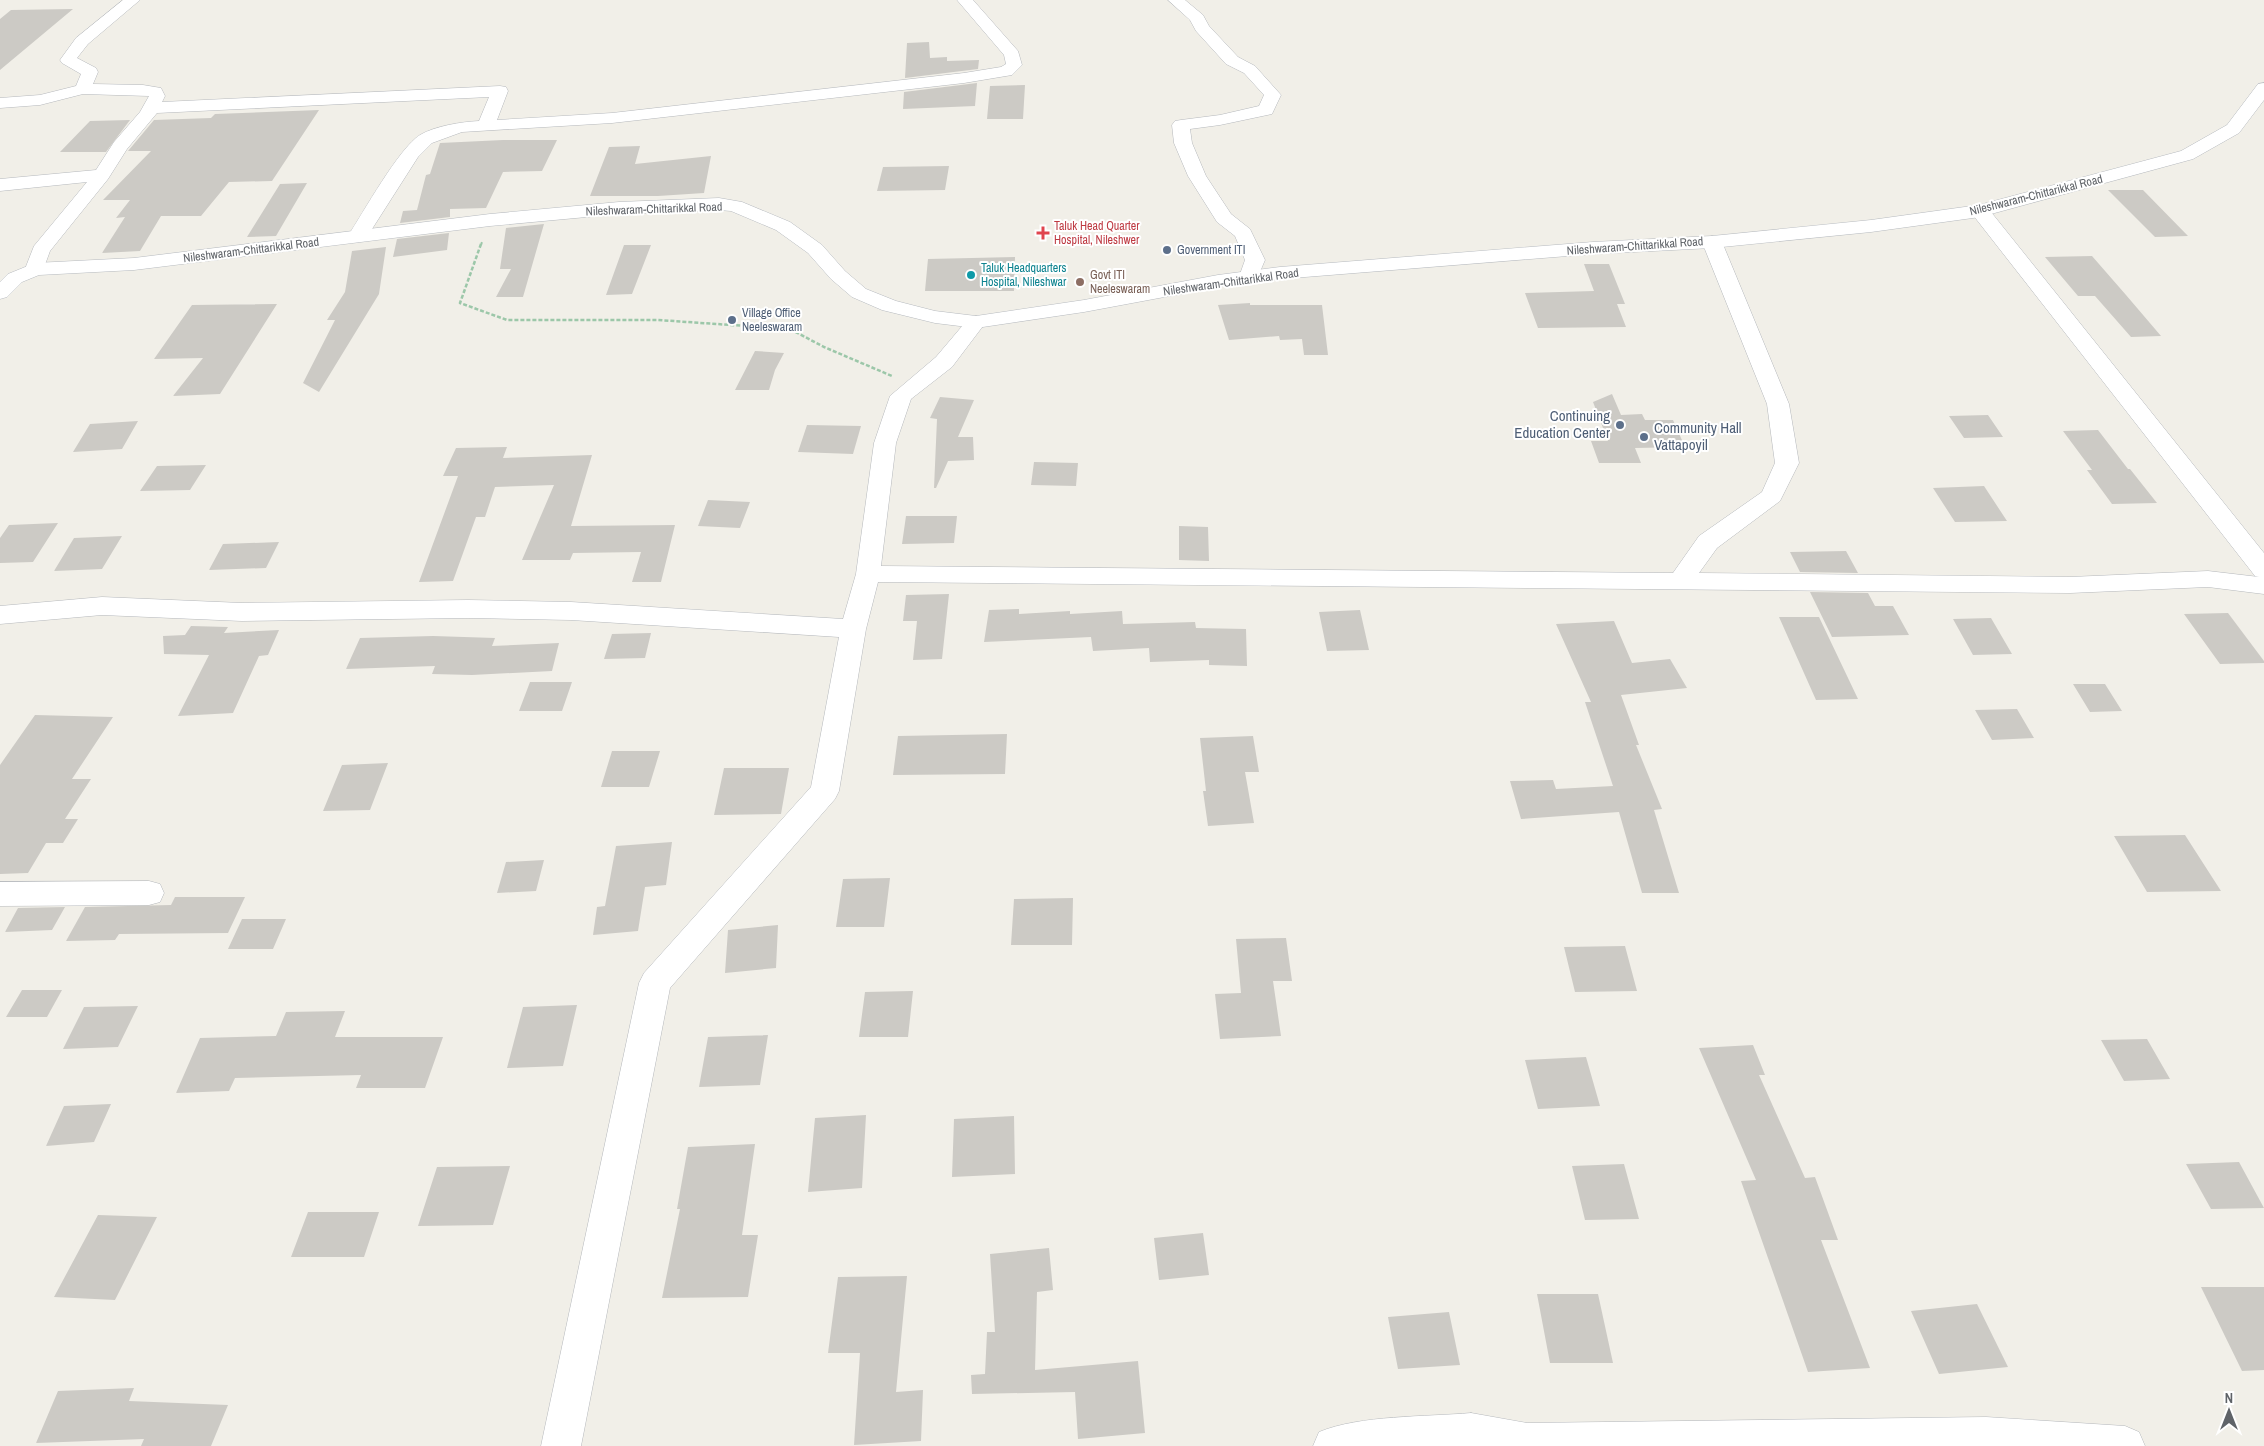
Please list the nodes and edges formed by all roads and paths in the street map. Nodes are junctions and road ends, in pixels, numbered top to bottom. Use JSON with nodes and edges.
{"nodes":[{"id":1,"x":132,"y":0,"type":"edge"},
{"id":2,"x":965,"y":0,"type":"edge"},
{"id":3,"x":1176,"y":0,"type":"edge"},
{"id":4,"x":2264,"y":88,"type":"edge"},
{"id":5,"x":84,"y":89,"type":"junction"},
{"id":6,"x":0,"y":103,"type":"edge"},
{"id":7,"x":151,"y":108,"type":"junction"},
{"id":8,"x":486,"y":125,"type":"junction"},
{"id":9,"x":102,"y":175,"type":"junction"},
{"id":10,"x":0,"y":185,"type":"edge"},
{"id":11,"x":1980,"y":210,"type":"junction"},
{"id":12,"x":490,"y":220,"type":"junction"},
{"id":13,"x":358,"y":236,"type":"junction"},
{"id":14,"x":1712,"y":242,"type":"junction"},
{"id":15,"x":35,"y":269,"type":"junction"},
{"id":16,"x":1249,"y":277,"type":"junction"},
{"id":17,"x":8,"y":278,"type":"edge"},
{"id":18,"x":0,"y":293,"type":"edge"},
{"id":19,"x":976,"y":322,"type":"junction"},
{"id":20,"x":901,"y":396,"type":"junction"},
{"id":21,"x":2264,"y":570,"type":"edge"},
{"id":22,"x":868,"y":574,"type":"junction"},
{"id":23,"x":1682,"y":582,"type":"junction"},
{"id":24,"x":2264,"y":586,"type":"edge"},
{"id":25,"x":0,"y":615,"type":"edge"},
{"id":26,"x":853,"y":629,"type":"junction"},
{"id":27,"x":0,"y":894,"type":"edge"},
{"id":28,"x":149,"y":894,"type":"dead end"},
{"id":29,"x":561,"y":1446,"type":"edge"},
{"id":30,"x":1334,"y":1446,"type":"edge"},
{"id":31,"x":2126,"y":1446,"type":"edge"}],
"edges":[{"from":1,"to":5,"type":"street"},
{"from":2,"to":8,"type":"street"},
{"from":3,"to":16,"type":"street"},
{"from":4,"to":11,"type":"street","name":"Nileshwaram-Chittarikkal Road"},
{"from":5,"to":6,"type":"street"},
{"from":5,"to":7,"type":"street"},
{"from":7,"to":8,"type":"street"},
{"from":7,"to":9,"type":"street"},
{"from":8,"to":13,"type":"street"},
{"from":9,"to":10,"type":"street"},
{"from":9,"to":15,"type":"street"},
{"from":11,"to":14,"type":"street","name":"Nileshwaram-Chittarikkal Road"},
{"from":11,"to":21,"type":"street"},
{"from":12,"to":13,"type":"street","name":"Nileshwaram-Chittarikkal Road"},
{"from":12,"to":19,"type":"street","name":"Nileshwaram-Chittarikkal Road"},
{"from":12,"to":20,"type":"path"},
{"from":13,"to":15,"type":"street","name":"Nileshwaram-Chittarikkal Road"},
{"from":14,"to":16,"type":"street","name":"Nileshwaram-Chittarikkal Road"},
{"from":14,"to":23,"type":"street"},
{"from":15,"to":17,"type":"street","name":"Nileshwaram-Chittarikkal Road"},
{"from":16,"to":19,"type":"street","name":"Nileshwaram-Chittarikkal Road"},
{"from":17,"to":18,"type":"street","name":"Nileshwaram-Chittarikkal Road"},
{"from":19,"to":20,"type":"street"},
{"from":20,"to":22,"type":"street"},
{"from":22,"to":23,"type":"street"},
{"from":22,"to":26,"type":"street"},
{"from":23,"to":24,"type":"street"},
{"from":25,"to":26,"type":"street"},
{"from":26,"to":29,"type":"street"},
{"from":27,"to":28,"type":"street"},
{"from":30,"to":31,"type":"street"}]}
